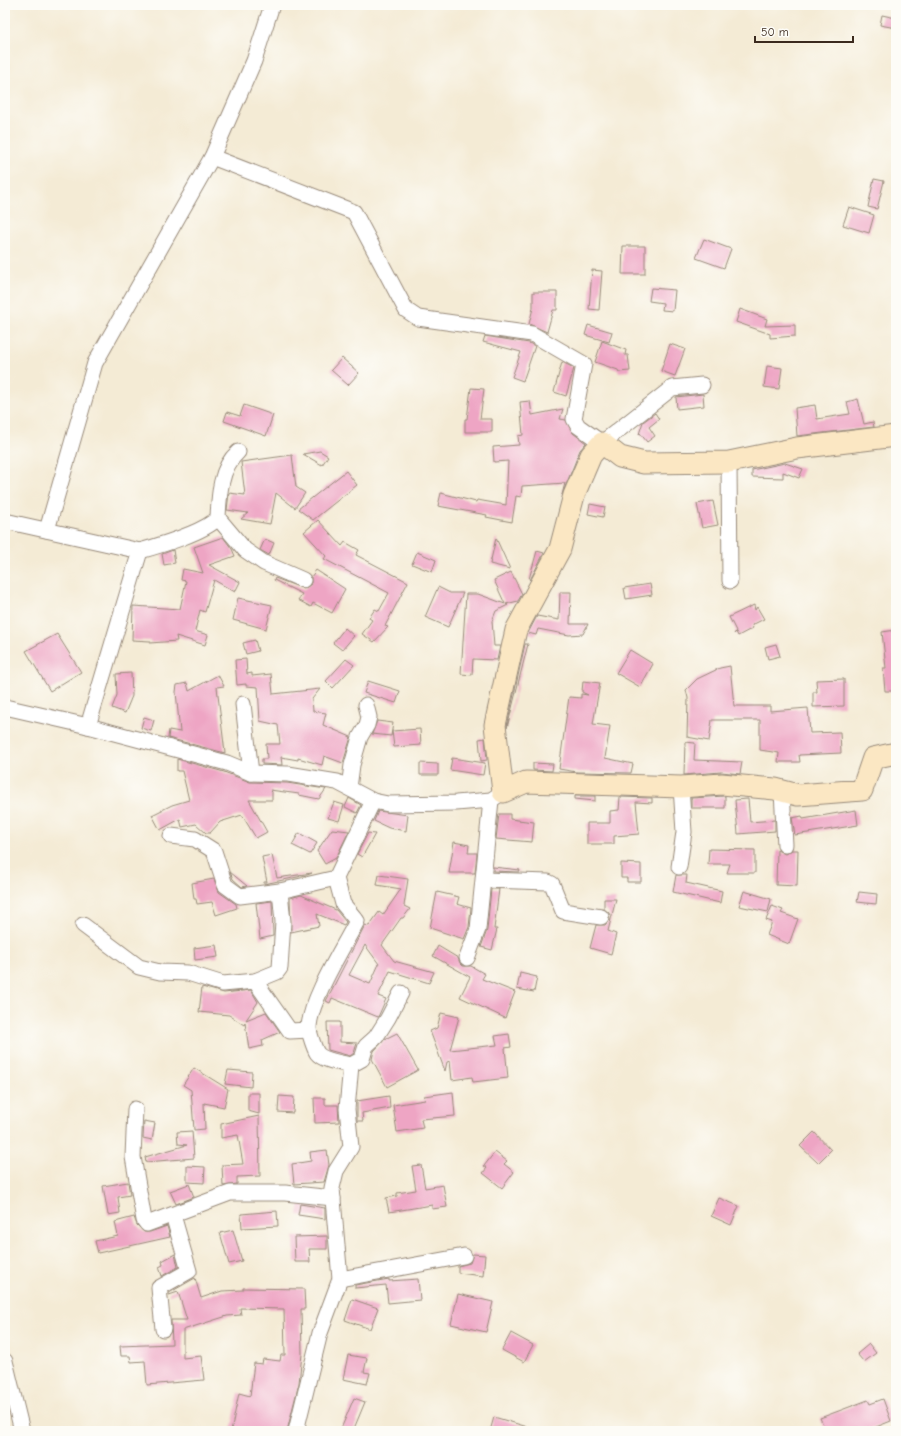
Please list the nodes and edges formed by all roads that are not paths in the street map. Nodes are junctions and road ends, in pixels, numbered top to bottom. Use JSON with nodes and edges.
{"nodes":[{"id":1,"x":272,"y":5,"type":"edge"},
{"id":2,"x":212,"y":157,"type":"junction"},
{"id":3,"x":702,"y":385,"type":"dead end"},
{"id":4,"x":896,"y":436,"type":"edge"},
{"id":5,"x":602,"y":443,"type":"junction"},
{"id":6,"x":238,"y":452,"type":"dead end"},
{"id":7,"x":729,"y":462,"type":"junction"},
{"id":8,"x":218,"y":518,"type":"junction"},
{"id":9,"x":5,"y":522,"type":"edge"},
{"id":10,"x":47,"y":530,"type":"junction"},
{"id":11,"x":140,"y":551,"type":"junction"},
{"id":12,"x":303,"y":580,"type":"dead end"},
{"id":13,"x":730,"y":581,"type":"dead end"},
{"id":14,"x":243,"y":704,"type":"dead end"},
{"id":15,"x":366,"y":705,"type":"dead end"},
{"id":16,"x":5,"y":707,"type":"edge"},
{"id":17,"x":88,"y":726,"type":"junction"},
{"id":18,"x":896,"y":753,"type":"edge"},
{"id":19,"x":251,"y":773,"type":"junction"},
{"id":20,"x":681,"y":786,"type":"junction"},
{"id":21,"x":349,"y":788,"type":"junction"},
{"id":22,"x":782,"y":792,"type":"junction"},
{"id":23,"x":497,"y":796,"type":"junction"},
{"id":24,"x":374,"y":801,"type":"junction"},
{"id":25,"x":171,"y":836,"type":"dead end"},
{"id":26,"x":785,"y":845,"type":"dead end"},
{"id":27,"x":679,"y":867,"type":"dead end"},
{"id":28,"x":336,"y":878,"type":"junction"},
{"id":29,"x":484,"y":880,"type":"junction"},
{"id":30,"x":280,"y":891,"type":"junction"},
{"id":31,"x":601,"y":917,"type":"dead end"},
{"id":32,"x":83,"y":925,"type":"dead end"},
{"id":33,"x":467,"y":958,"type":"dead end"},
{"id":34,"x":255,"y":981,"type":"junction"},
{"id":35,"x":400,"y":993,"type":"dead end"},
{"id":36,"x":309,"y":1030,"type":"junction"},
{"id":37,"x":351,"y":1065,"type":"junction"},
{"id":38,"x":135,"y":1109,"type":"dead end"},
{"id":39,"x":333,"y":1198,"type":"junction"},
{"id":40,"x":173,"y":1215,"type":"junction"},
{"id":41,"x":464,"y":1256,"type":"dead end"},
{"id":42,"x":340,"y":1279,"type":"junction"},
{"id":43,"x":163,"y":1329,"type":"dead end"},
{"id":44,"x":5,"y":1361,"type":"edge"},
{"id":45,"x":22,"y":1431,"type":"edge"},
{"id":46,"x":296,"y":1431,"type":"edge"}],
"edges":[{"from":1,"to":2,"type":"street"},
{"from":2,"to":5,"type":"street"},
{"from":2,"to":10,"type":"street"},
{"from":3,"to":5,"type":"street"},
{"from":4,"to":7,"type":"street"},
{"from":5,"to":7,"type":"street"},
{"from":5,"to":23,"type":"street"},
{"from":6,"to":8,"type":"street"},
{"from":7,"to":13,"type":"street"},
{"from":8,"to":11,"type":"street"},
{"from":8,"to":12,"type":"street"},
{"from":9,"to":10,"type":"street"},
{"from":10,"to":11,"type":"street"},
{"from":11,"to":17,"type":"street"},
{"from":14,"to":19,"type":"street"},
{"from":15,"to":21,"type":"street"},
{"from":16,"to":17,"type":"street"},
{"from":17,"to":19,"type":"street"},
{"from":18,"to":22,"type":"street"},
{"from":19,"to":21,"type":"street"},
{"from":20,"to":22,"type":"street"},
{"from":20,"to":23,"type":"street"},
{"from":20,"to":27,"type":"street"},
{"from":21,"to":24,"type":"street"},
{"from":22,"to":26,"type":"street"},
{"from":23,"to":24,"type":"street"},
{"from":23,"to":29,"type":"street"},
{"from":24,"to":28,"type":"street"},
{"from":25,"to":30,"type":"street"},
{"from":28,"to":30,"type":"street"},
{"from":28,"to":36,"type":"street"},
{"from":29,"to":31,"type":"street"},
{"from":29,"to":33,"type":"street"},
{"from":30,"to":34,"type":"street"},
{"from":32,"to":34,"type":"street"},
{"from":34,"to":36,"type":"street"},
{"from":35,"to":37,"type":"street"},
{"from":36,"to":37,"type":"street"},
{"from":37,"to":39,"type":"street"},
{"from":38,"to":40,"type":"street"},
{"from":39,"to":40,"type":"street"},
{"from":39,"to":42,"type":"street"},
{"from":40,"to":43,"type":"street"},
{"from":41,"to":42,"type":"street"},
{"from":42,"to":46,"type":"street"},
{"from":44,"to":45,"type":"street"}]}
